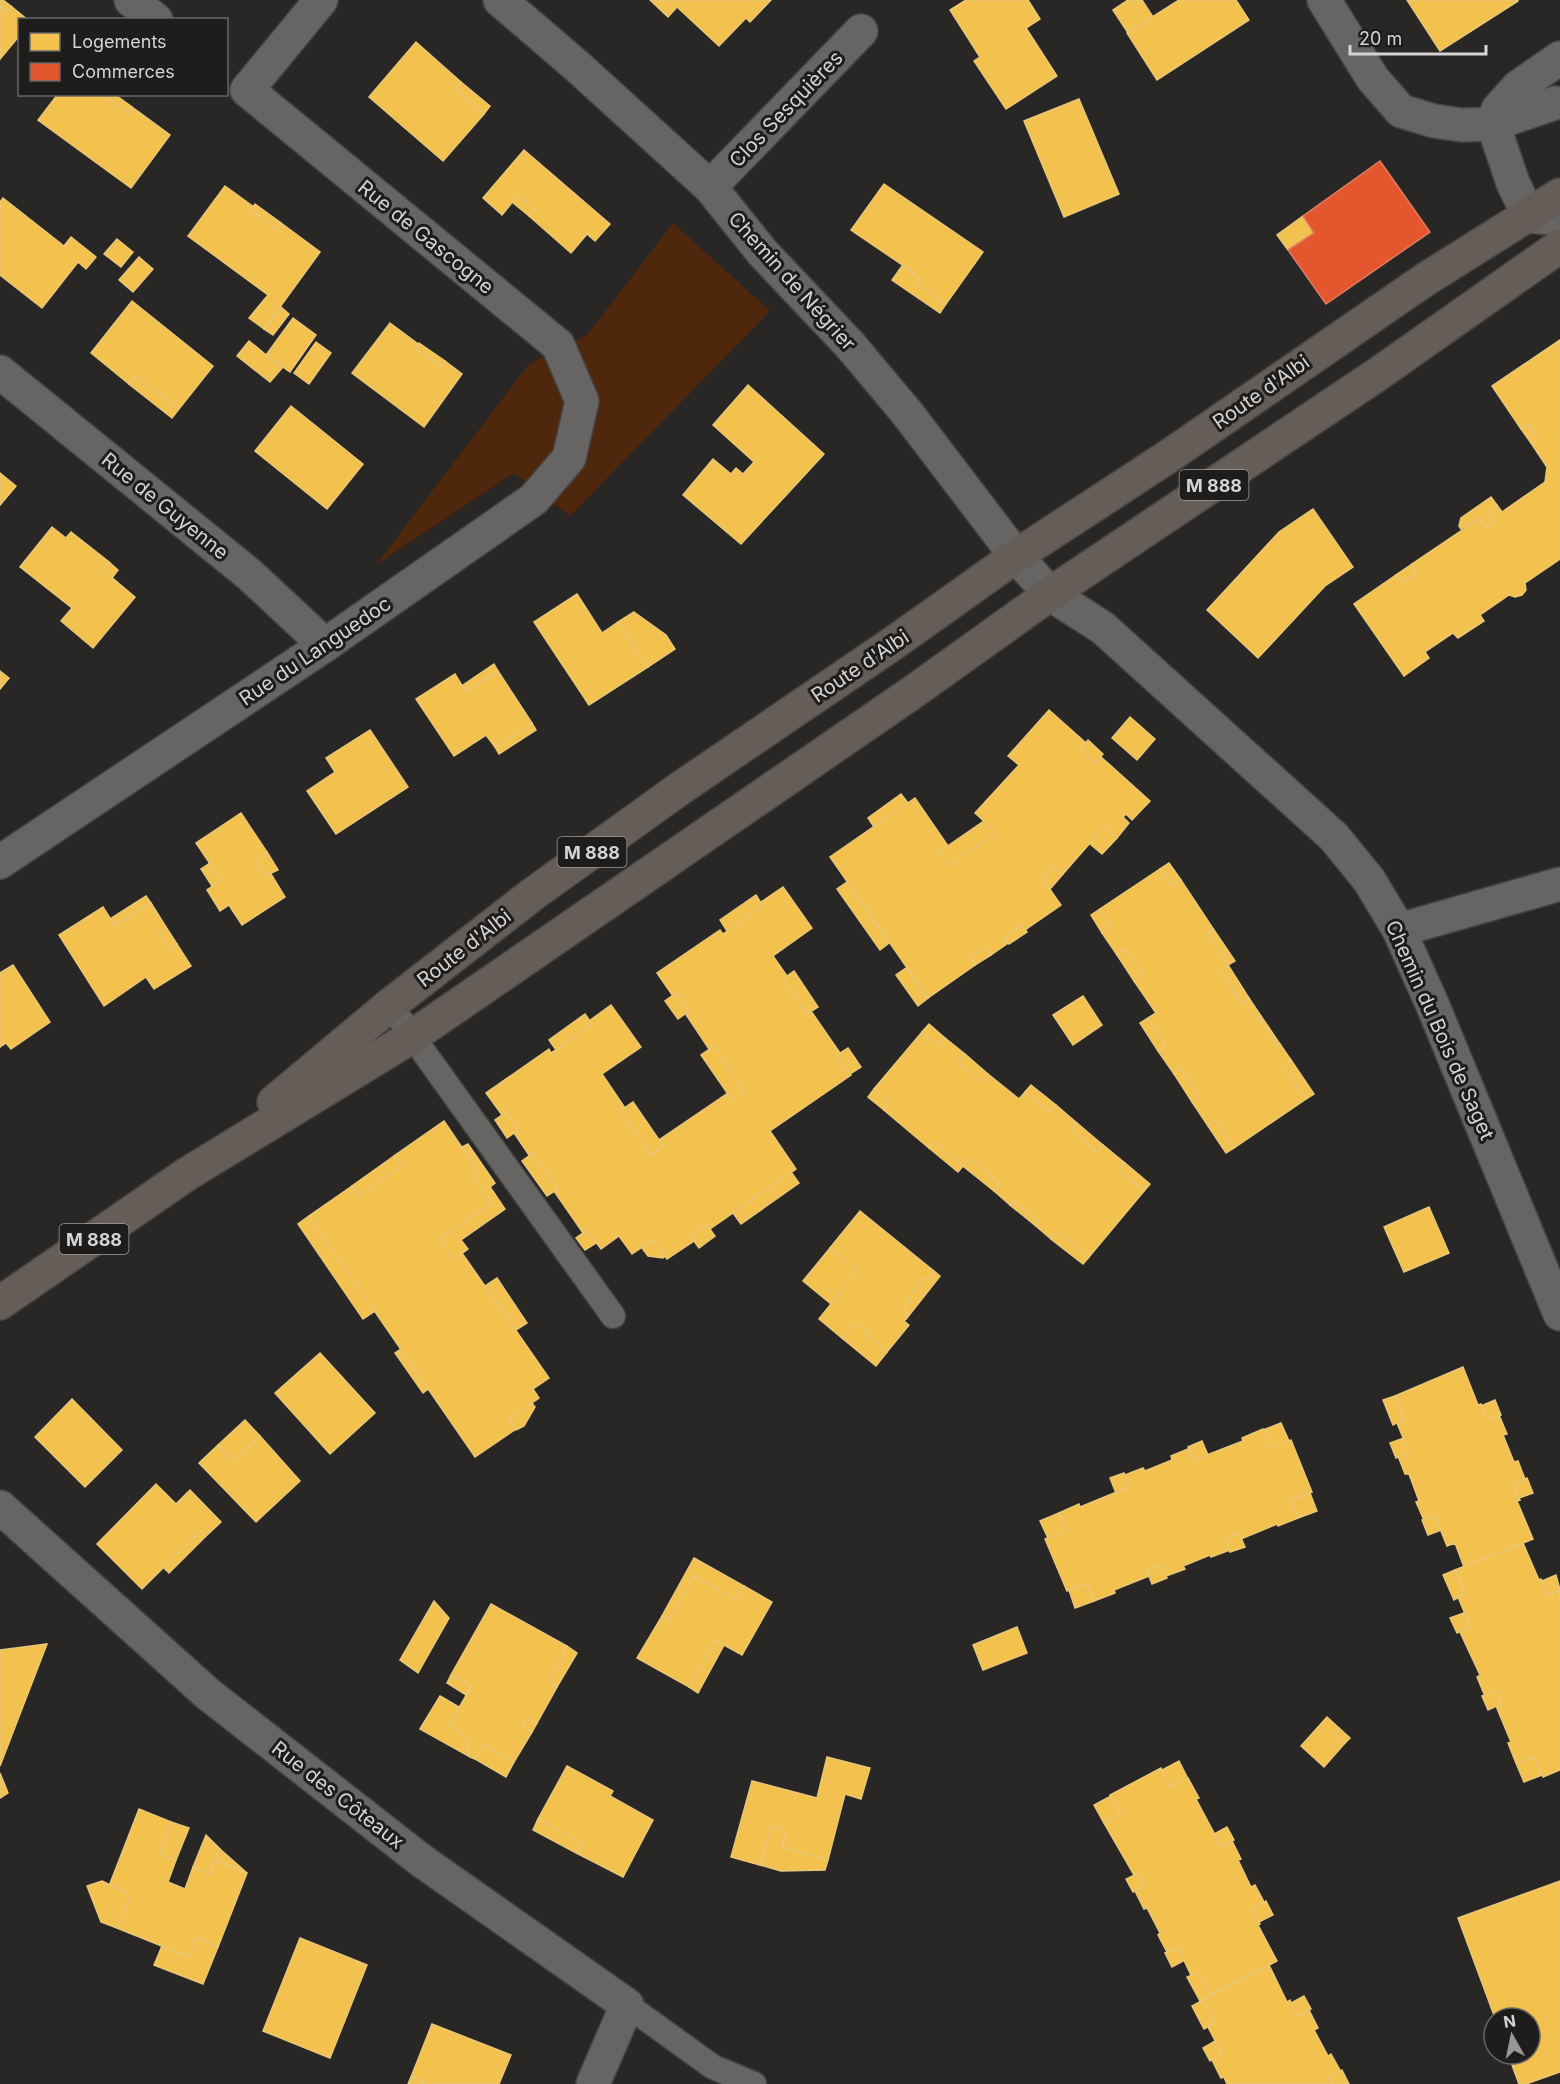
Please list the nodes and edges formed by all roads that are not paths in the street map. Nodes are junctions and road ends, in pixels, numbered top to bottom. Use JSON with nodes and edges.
{"nodes":[{"id":1,"x":131,"y":0,"type":"edge"},
{"id":2,"x":321,"y":0,"type":"edge"},
{"id":3,"x":500,"y":0,"type":"edge"},
{"id":4,"x":1324,"y":0,"type":"edge"},
{"id":5,"x":154,"y":18,"type":"edge"},
{"id":6,"x":861,"y":31,"type":"dead end"},
{"id":7,"x":1560,"y":58,"type":"edge"},
{"id":8,"x":237,"y":82,"type":"edge"},
{"id":9,"x":1558,"y":96,"type":"edge"},
{"id":10,"x":1492,"y":124,"type":"junction"},
{"id":11,"x":710,"y":187,"type":"junction"},
{"id":12,"x":1560,"y":195,"type":"edge"},
{"id":13,"x":1544,"y":218,"type":"edge"},
{"id":14,"x":1560,"y":246,"type":"edge"},
{"id":15,"x":0,"y":372,"type":"edge"},
{"id":16,"x":582,"y":401,"type":"joint"},
{"id":17,"x":1016,"y":556,"type":"junction"},
{"id":18,"x":1050,"y":594,"type":"junction"},
{"id":19,"x":325,"y":645,"type":"junction"},
{"id":20,"x":0,"y":861,"type":"edge"},
{"id":21,"x":1560,"y":884,"type":"edge"},
{"id":22,"x":1399,"y":930,"type":"junction"},
{"id":23,"x":390,"y":1005,"type":"junction"},
{"id":24,"x":413,"y":1036,"type":"junction"},
{"id":25,"x":187,"y":1174,"type":"junction"},
{"id":26,"x":0,"y":1303,"type":"edge"},
{"id":27,"x":1560,"y":1314,"type":"edge"},
{"id":28,"x":613,"y":1316,"type":"dead end"},
{"id":29,"x":0,"y":1507,"type":"edge"},
{"id":30,"x":627,"y":2005,"type":"junction"},
{"id":31,"x":593,"y":2084,"type":"edge"},
{"id":32,"x":754,"y":2084,"type":"edge"}],
"edges":[{"from":1,"to":5,"type":"street"},
{"from":2,"to":8,"type":"street","name":"Rue de Gascogne"},
{"from":3,"to":11,"type":"street","name":"Chemin de Négrier"},
{"from":4,"to":10,"type":"street"},
{"from":6,"to":11,"type":"street","name":"Clos Sesquières"},
{"from":7,"to":10,"type":"street"},
{"from":8,"to":16,"type":"street","name":"Rue de Gascogne"},
{"from":9,"to":10,"type":"street"},
{"from":10,"to":13,"type":"street"},
{"from":11,"to":17,"type":"street","name":"Chemin de Négrier"},
{"from":12,"to":13,"type":"main road","name":"Route d'Albi","number":"M 888"},
{"from":13,"to":17,"type":"main road","name":"Route d'Albi","number":"M 888"},
{"from":14,"to":18,"type":"main road","name":"Route d'Albi","number":"M 888"},
{"from":15,"to":19,"type":"street","name":"Rue de Guyenne"},
{"from":16,"to":19,"type":"street","name":"Rue du Languedoc"},
{"from":17,"to":18,"type":"street","name":"Chemin de Négrier"},
{"from":17,"to":23,"type":"main road","name":"Route d'Albi","number":"M 888"},
{"from":18,"to":22,"type":"street","name":"Chemin du Bois de Saget"},
{"from":18,"to":24,"type":"main road","name":"Route d'Albi","number":"M 888"},
{"from":19,"to":20,"type":"street","name":"Rue du Languedoc"},
{"from":21,"to":22,"type":"street"},
{"from":22,"to":27,"type":"street","name":"Chemin du Bois de Saget"},
{"from":23,"to":24,"type":"lane"},
{"from":23,"to":25,"type":"main road","name":"Route d'Albi","number":"M 888"},
{"from":24,"to":25,"type":"main road","name":"Route d'Albi","number":"M 888"},
{"from":24,"to":28,"type":"lane"},
{"from":25,"to":26,"type":"main road","name":"Route d'Albi","number":"M 888"},
{"from":29,"to":30,"type":"street","name":"Rue des Côteaux"},
{"from":30,"to":31,"type":"street"},
{"from":30,"to":32,"type":"lane"}]}
